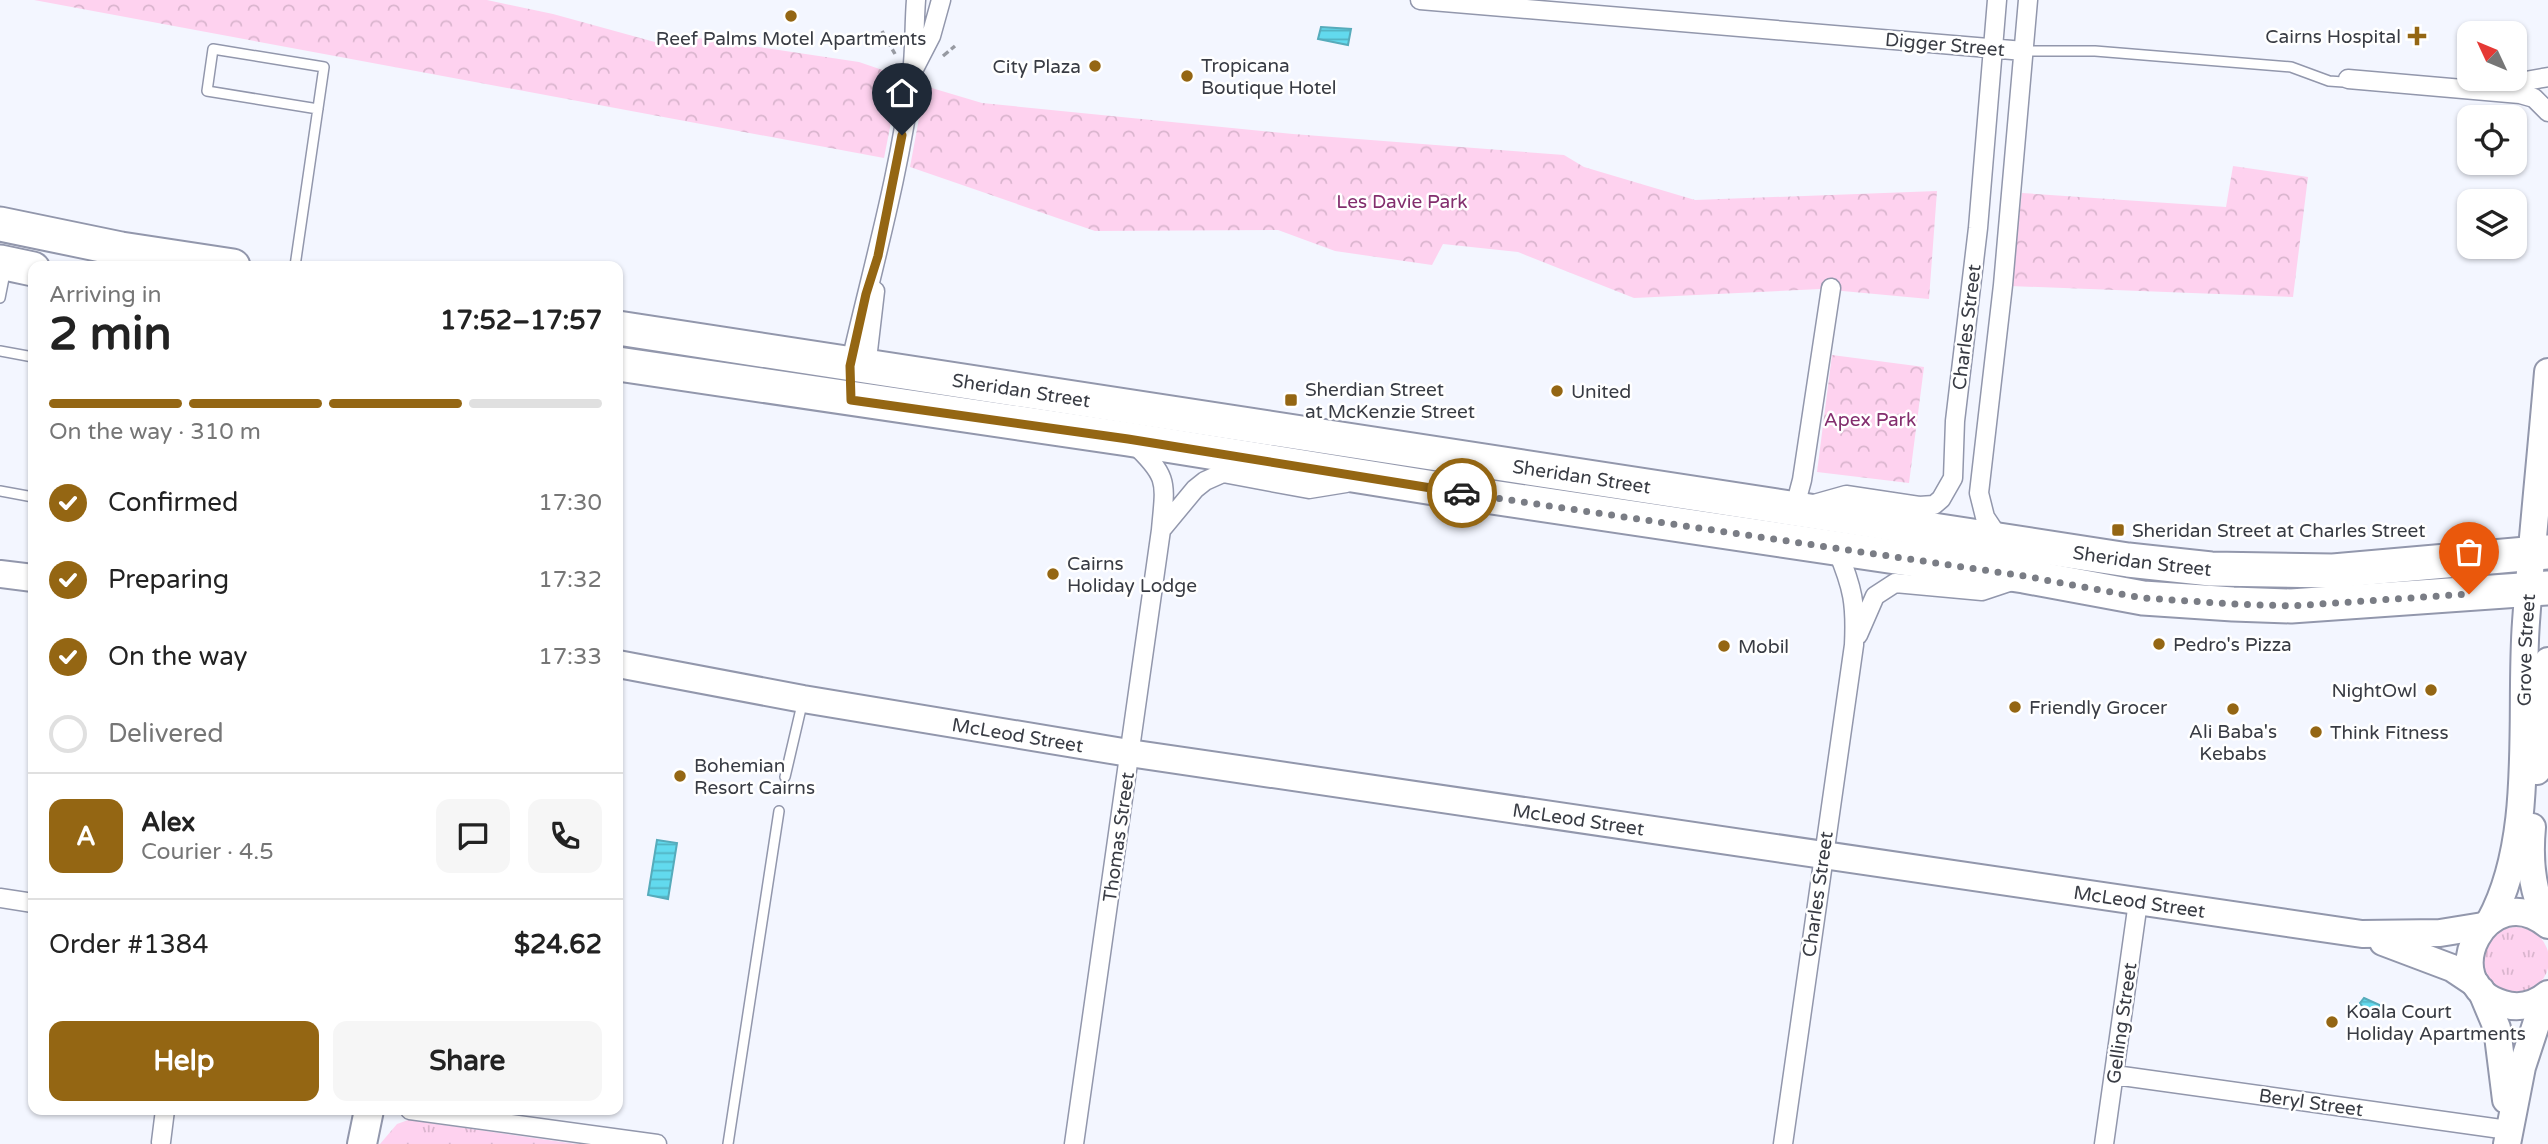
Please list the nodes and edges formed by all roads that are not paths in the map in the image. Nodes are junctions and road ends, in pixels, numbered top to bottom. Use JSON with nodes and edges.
{"nodes":[{"id":1,"x":916,"y":0,"type":"edge"},
{"id":2,"x":941,"y":0,"type":"edge"},
{"id":3,"x":1420,"y":0,"type":"edge"},
{"id":4,"x":1997,"y":0,"type":"edge"},
{"id":5,"x":2028,"y":0,"type":"edge"},
{"id":6,"x":1993,"y":47,"type":"junction"},
{"id":7,"x":2024,"y":51,"type":"junction"},
{"id":8,"x":912,"y":72,"type":"junction"},
{"id":9,"x":2548,"y":77,"type":"edge"},
{"id":10,"x":2348,"y":79,"type":"joint"},
{"id":11,"x":2527,"y":82,"type":"edge"},
{"id":12,"x":2457,"y":87,"type":"edge"},
{"id":13,"x":2491,"y":91,"type":"edge"},
{"id":14,"x":318,"y":109,"type":"junction"},
{"id":15,"x":2548,"y":112,"type":"edge"},
{"id":16,"x":0,"y":224,"type":"edge"},
{"id":17,"x":200,"y":261,"type":"edge"},
{"id":18,"x":296,"y":261,"type":"edge"},
{"id":19,"x":13,"y":265,"type":"edge"},
{"id":20,"x":1831,"y":288,"type":"dead end"},
{"id":21,"x":0,"y":298,"type":"edge"},
{"id":22,"x":623,"y":329,"type":"edge"},
{"id":23,"x":0,"y":351,"type":"edge"},
{"id":24,"x":28,"y":356,"type":"edge"},
{"id":25,"x":623,"y":365,"type":"edge"},
{"id":26,"x":858,"y":367,"type":"junction"},
{"id":27,"x":2548,"y":372,"type":"edge"},
{"id":28,"x":623,"y":385,"type":"edge"},
{"id":29,"x":846,"y":399,"type":"junction"},
{"id":30,"x":1128,"y":439,"type":"junction"},
{"id":31,"x":1954,"y":453,"type":"junction"},
{"id":32,"x":1983,"y":457,"type":"junction"},
{"id":33,"x":1377,"y":479,"type":"junction"},
{"id":34,"x":0,"y":491,"type":"edge"},
{"id":35,"x":28,"y":496,"type":"edge"},
{"id":36,"x":1794,"y":510,"type":"junction"},
{"id":37,"x":1161,"y":530,"type":"junction"},
{"id":38,"x":2001,"y":541,"type":"junction"},
{"id":39,"x":1837,"y":550,"type":"junction"},
{"id":40,"x":2539,"y":553,"type":"edge"},
{"id":41,"x":0,"y":574,"type":"edge"},
{"id":42,"x":2024,"y":576,"type":"junction"},
{"id":43,"x":28,"y":578,"type":"edge"},
{"id":44,"x":2538,"y":589,"type":"edge"},
{"id":45,"x":1854,"y":645,"type":"junction"},
{"id":46,"x":2548,"y":661,"type":"edge"},
{"id":47,"x":623,"y":665,"type":"edge"},
{"id":48,"x":623,"y":683,"type":"edge"},
{"id":49,"x":799,"y":699,"type":"junction"},
{"id":50,"x":1129,"y":753,"type":"junction"},
{"id":51,"x":785,"y":777,"type":"dead end"},
{"id":52,"x":779,"y":811,"type":"dead end"},
{"id":53,"x":1822,"y":855,"type":"junction"},
{"id":54,"x":0,"y":898,"type":"edge"},
{"id":55,"x":28,"y":902,"type":"edge"},
{"id":56,"x":2138,"y":902,"type":"junction"},
{"id":57,"x":2487,"y":923,"type":"junction"},
{"id":58,"x":2548,"y":923,"type":"edge"},
{"id":59,"x":2362,"y":934,"type":"junction"},
{"id":60,"x":2478,"y":987,"type":"junction"},
{"id":61,"x":2546,"y":995,"type":"edge"},
{"id":62,"x":2115,"y":1075,"type":"junction"},
{"id":63,"x":164,"y":1115,"type":"edge"},
{"id":64,"x":369,"y":1115,"type":"edge"},
{"id":65,"x":446,"y":1115,"type":"edge"},
{"id":66,"x":2507,"y":1137,"type":"edge"},
{"id":67,"x":160,"y":1142,"type":"dead end"},
{"id":68,"x":365,"y":1144,"type":"edge"},
{"id":69,"x":657,"y":1144,"type":"edge"},
{"id":70,"x":728,"y":1144,"type":"edge"},
{"id":71,"x":1074,"y":1144,"type":"edge"},
{"id":72,"x":1783,"y":1144,"type":"edge"},
{"id":73,"x":2104,"y":1144,"type":"edge"}],
"edges":[{"from":1,"to":8,"type":"street"},
{"from":2,"to":8,"type":"street"},
{"from":3,"to":6,"type":"street","name":"Digger Street"},
{"from":4,"to":6,"type":"street","name":"Charles Street"},
{"from":5,"to":7,"type":"street","name":"Charles Street"},
{"from":6,"to":7,"type":"street","name":"Digger Street"},
{"from":6,"to":31,"type":"street","name":"Charles Street"},
{"from":7,"to":10,"type":"lane","name":"Digger Street"},
{"from":7,"to":32,"type":"street","name":"Charles Street"},
{"from":8,"to":26,"type":"street"},
{"from":9,"to":11,"type":"street","name":"Digger Street"},
{"from":10,"to":12,"type":"street","name":"Digger Street"},
{"from":13,"to":15,"type":"street","name":"Digger Street"},
{"from":14,"to":14,"type":"lane"},
{"from":14,"to":18,"type":"lane"},
{"from":16,"to":17,"type":"highway"},
{"from":19,"to":21,"type":"lane"},
{"from":20,"to":36,"type":"street"},
{"from":22,"to":26,"type":"highway","name":"Sheridan Street"},
{"from":23,"to":24,"type":"lane"},
{"from":25,"to":29,"type":"highway","name":"Sheridan Street"},
{"from":26,"to":29,"type":"highway"},
{"from":26,"to":36,"type":"highway","name":"Sheridan Street"},
{"from":27,"to":40,"type":"street","name":"Grove Street"},
{"from":28,"to":29,"type":"highway"},
{"from":29,"to":30,"type":"highway","name":"Sheridan Street"},
{"from":30,"to":33,"type":"highway","name":"Sheridan Street"},
{"from":30,"to":37,"type":"street","name":"Thomas Street"},
{"from":31,"to":32,"type":"street"},
{"from":31,"to":36,"type":"street","name":"Charles Street"},
{"from":32,"to":38,"type":"street","name":"Charles Street"},
{"from":33,"to":37,"type":"street"},
{"from":33,"to":39,"type":"highway","name":"Sheridan Street"},
{"from":34,"to":35,"type":"lane"},
{"from":36,"to":38,"type":"highway","name":"Sheridan Street"},
{"from":37,"to":50,"type":"street","name":"Thomas Street"},
{"from":38,"to":40,"type":"highway","name":"Sheridan Street"},
{"from":39,"to":42,"type":"highway","name":"Sheridan Street"},
{"from":39,"to":45,"type":"street","name":"Charles Street"},
{"from":40,"to":44,"type":"street","name":"Grove Street"},
{"from":41,"to":43,"type":"street"},
{"from":42,"to":44,"type":"highway","name":"Sheridan Street"},
{"from":42,"to":45,"type":"street","name":"Charles Street"},
{"from":44,"to":57,"type":"street","name":"Grove Street"},
{"from":45,"to":53,"type":"street","name":"Charles Street"},
{"from":46,"to":58,"type":"street","name":"Grove Street"},
{"from":47,"to":49,"type":"street","name":"McLeod Street"},
{"from":48,"to":49,"type":"street","name":"McLeod Street"},
{"from":49,"to":50,"type":"street","name":"McLeod Street"},
{"from":49,"to":51,"type":"lane"},
{"from":50,"to":53,"type":"street","name":"McLeod Street"},
{"from":50,"to":71,"type":"street","name":"Thomas Street"},
{"from":52,"to":70,"type":"lane"},
{"from":53,"to":56,"type":"street","name":"McLeod Street"},
{"from":53,"to":72,"type":"street","name":"Charles Street"},
{"from":54,"to":55,"type":"street"},
{"from":56,"to":59,"type":"street","name":"McLeod Street"},
{"from":56,"to":62,"type":"street","name":"Gelling Street"},
{"from":57,"to":58,"type":"street","name":"McLeod Street"},
{"from":57,"to":59,"type":"street","name":"McLeod Street"},
{"from":57,"to":60,"type":"street","name":"Grove Street"},
{"from":59,"to":60,"type":"street","name":"McLeod Street"},
{"from":60,"to":61,"type":"street","name":"McLeod Street"},
{"from":60,"to":66,"type":"street"},
{"from":61,"to":66,"type":"street"},
{"from":62,"to":66,"type":"street","name":"Beryl Street"},
{"from":62,"to":73,"type":"street","name":"Gelling Street"},
{"from":63,"to":67,"type":"street"},
{"from":64,"to":68,"type":"main road"},
{"from":65,"to":69,"type":"street"}]}
